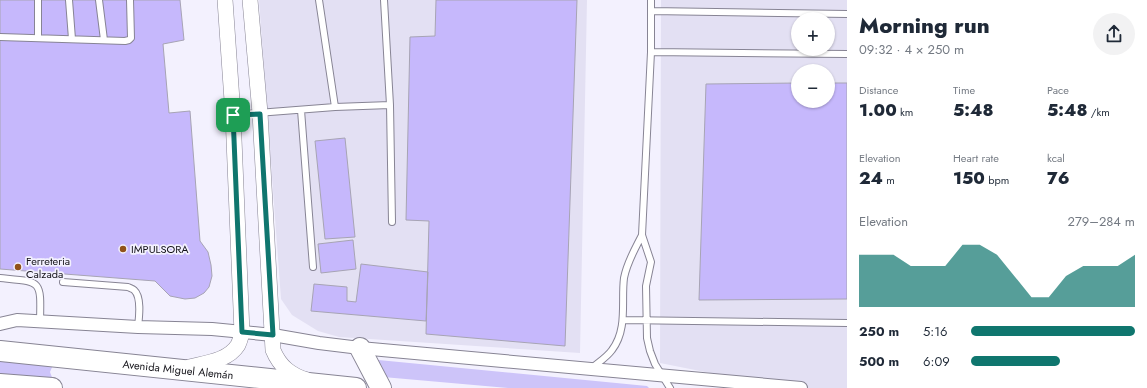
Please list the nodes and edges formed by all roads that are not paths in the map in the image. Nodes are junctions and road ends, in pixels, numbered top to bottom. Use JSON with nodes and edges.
{"nodes":[{"id":1,"x":38,"y":0,"type":"edge"},
{"id":2,"x":69,"y":0,"type":"edge"},
{"id":3,"x":100,"y":0,"type":"edge"},
{"id":4,"x":130,"y":0,"type":"edge"},
{"id":5,"x":225,"y":0,"type":"edge"},
{"id":6,"x":250,"y":0,"type":"edge"},
{"id":7,"x":319,"y":0,"type":"edge"},
{"id":8,"x":384,"y":0,"type":"edge"},
{"id":9,"x":651,"y":0,"type":"edge"},
{"id":10,"x":651,"y":11,"type":"junction"},
{"id":11,"x":847,"y":14,"type":"edge"},
{"id":12,"x":0,"y":37,"type":"edge"},
{"id":13,"x":38,"y":38,"type":"junction"},
{"id":14,"x":72,"y":39,"type":"junction"},
{"id":15,"x":104,"y":40,"type":"junction"},
{"id":16,"x":651,"y":52,"type":"junction"},
{"id":17,"x":847,"y":54,"type":"edge"},
{"id":18,"x":390,"y":105,"type":"junction"},
{"id":19,"x":335,"y":106,"type":"junction"},
{"id":20,"x":301,"y":110,"type":"junction"},
{"id":21,"x":260,"y":114,"type":"junction"},
{"id":22,"x":233,"y":115,"type":"junction"},
{"id":23,"x":392,"y":222,"type":"dead end"},
{"id":24,"x":642,"y":235,"type":"junction"},
{"id":25,"x":313,"y":267,"type":"dead end"},
{"id":26,"x":0,"y":278,"type":"edge"},
{"id":27,"x":63,"y":282,"type":"dead end"},
{"id":28,"x":623,"y":320,"type":"junction"},
{"id":29,"x":646,"y":321,"type":"junction"},
{"id":30,"x":40,"y":322,"type":"junction"},
{"id":31,"x":847,"y":323,"type":"edge"},
{"id":32,"x":0,"y":324,"type":"edge"},
{"id":33,"x":138,"y":328,"type":"junction"},
{"id":34,"x":242,"y":332,"type":"junction"},
{"id":35,"x":273,"y":335,"type":"junction"},
{"id":36,"x":360,"y":348,"type":"junction"},
{"id":37,"x":0,"y":351,"type":"edge"},
{"id":38,"x":590,"y":369,"type":"junction"},
{"id":39,"x":176,"y":370,"type":"junction"},
{"id":40,"x":662,"y":376,"type":"junction"},
{"id":41,"x":0,"y":384,"type":"edge"},
{"id":42,"x":326,"y":385,"type":"junction"},
{"id":43,"x":49,"y":388,"type":"edge"},
{"id":44,"x":52,"y":388,"type":"edge"},
{"id":45,"x":356,"y":388,"type":"edge"},
{"id":46,"x":381,"y":388,"type":"edge"},
{"id":47,"x":670,"y":388,"type":"edge"},
{"id":48,"x":801,"y":388,"type":"edge"}],
"edges":[{"from":1,"to":13,"type":"lane"},
{"from":2,"to":14,"type":"lane"},
{"from":3,"to":15,"type":"lane"},
{"from":4,"to":15,"type":"lane"},
{"from":5,"to":22,"type":"street"},
{"from":6,"to":21,"type":"street"},
{"from":7,"to":19,"type":"lane"},
{"from":8,"to":18,"type":"lane"},
{"from":9,"to":10,"type":"lane"},
{"from":10,"to":11,"type":"lane"},
{"from":10,"to":16,"type":"lane"},
{"from":12,"to":13,"type":"lane"},
{"from":13,"to":14,"type":"lane"},
{"from":14,"to":15,"type":"lane"},
{"from":16,"to":17,"type":"lane"},
{"from":16,"to":24,"type":"lane"},
{"from":18,"to":19,"type":"lane"},
{"from":18,"to":23,"type":"lane"},
{"from":19,"to":20,"type":"lane"},
{"from":20,"to":21,"type":"lane"},
{"from":20,"to":25,"type":"lane"},
{"from":21,"to":22,"type":"lane"},
{"from":21,"to":35,"type":"street"},
{"from":22,"to":34,"type":"street"},
{"from":24,"to":28,"type":"lane"},
{"from":24,"to":29,"type":"lane"},
{"from":26,"to":30,"type":"lane"},
{"from":27,"to":33,"type":"lane"},
{"from":28,"to":29,"type":"lane"},
{"from":28,"to":38,"type":"lane"},
{"from":29,"to":31,"type":"lane"},
{"from":29,"to":40,"type":"lane"},
{"from":30,"to":32,"type":"street"},
{"from":30,"to":33,"type":"street"},
{"from":33,"to":34,"type":"street"},
{"from":34,"to":35,"type":"street"},
{"from":34,"to":39,"type":"street"},
{"from":35,"to":36,"type":"street"},
{"from":35,"to":42,"type":"street"},
{"from":36,"to":38,"type":"street"},
{"from":36,"to":46,"type":"highway"},
{"from":37,"to":39,"type":"highway","name":"Avenida Miguel Alemán"},
{"from":38,"to":40,"type":"street"},
{"from":39,"to":42,"type":"highway","name":"Avenida Miguel Alemán"},
{"from":40,"to":47,"type":"lane"},
{"from":40,"to":48,"type":"street"},
{"from":41,"to":43,"type":"highway"},
{"from":42,"to":45,"type":"highway","name":"Avenida Miguel Alemán"},
{"from":43,"to":44,"type":"highway"}]}
